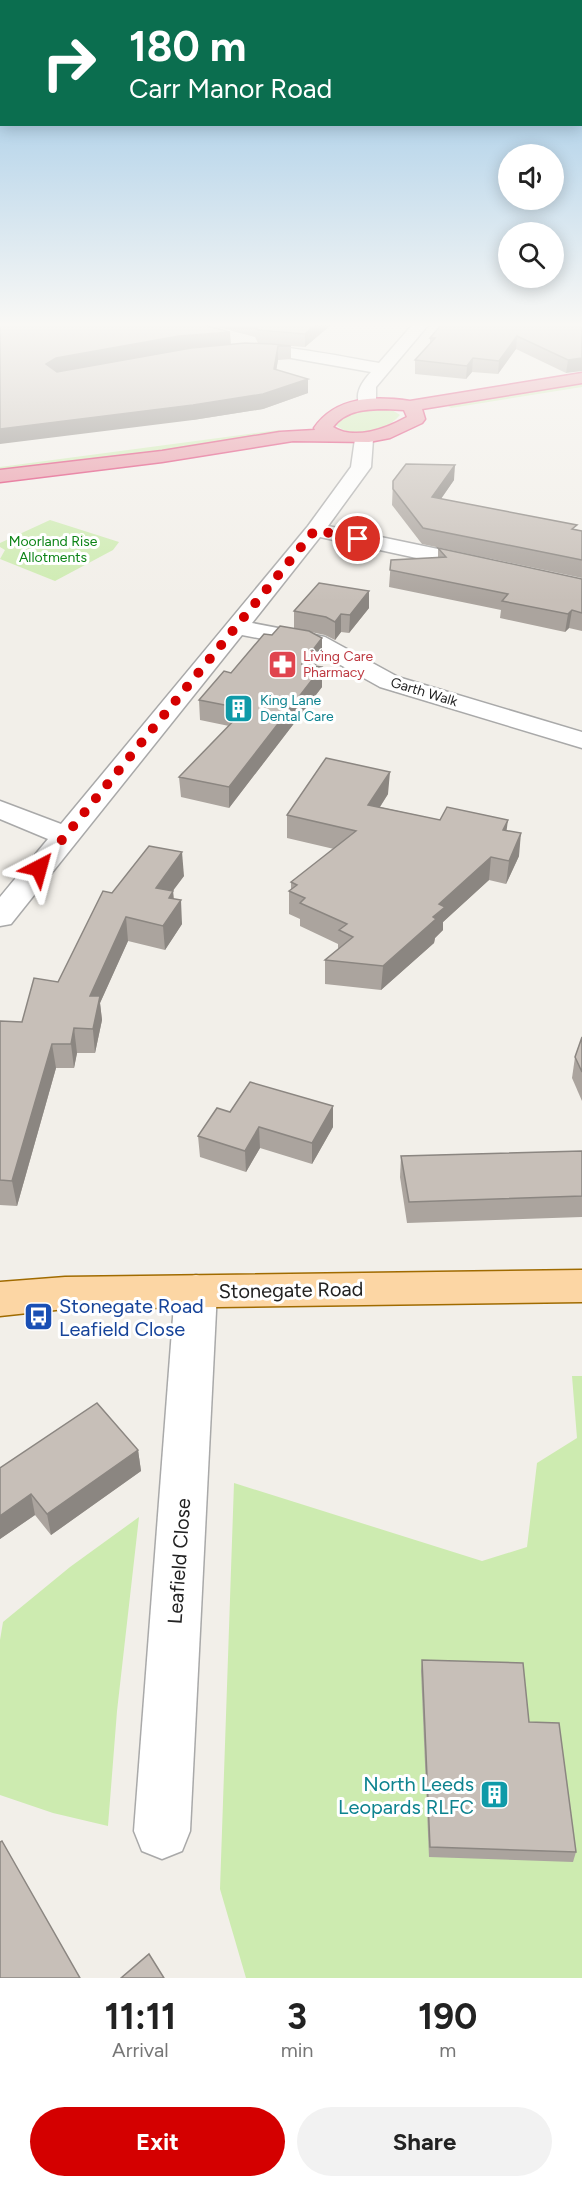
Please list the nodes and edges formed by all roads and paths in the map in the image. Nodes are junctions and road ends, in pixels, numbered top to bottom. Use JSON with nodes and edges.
{"nodes":[{"id":1,"x":347,"y":416,"type":"edge"},
{"id":2,"x":410,"y":416,"type":"edge"},
{"id":3,"x":331,"y":426,"type":"junction"},
{"id":4,"x":364,"y":439,"type":"junction"},
{"id":5,"x":0,"y":463,"type":"edge"},
{"id":6,"x":0,"y":476,"type":"edge"},
{"id":7,"x":315,"y":530,"type":"junction"},
{"id":8,"x":503,"y":570,"type":"edge"},
{"id":9,"x":236,"y":627,"type":"junction"},
{"id":10,"x":582,"y":740,"type":"edge"},
{"id":11,"x":0,"y":809,"type":"edge"},
{"id":12,"x":66,"y":836,"type":"junction"},
{"id":13,"x":0,"y":917,"type":"edge"},
{"id":14,"x":582,"y":1286,"type":"edge"},
{"id":15,"x":196,"y":1291,"type":"junction"},
{"id":16,"x":0,"y":1299,"type":"edge"},
{"id":17,"x":162,"y":1832,"type":"dead end"}],
"edges":[{"from":1,"to":3,"type":"highway"},
{"from":2,"to":4,"type":"highway"},
{"from":3,"to":4,"type":"highway"},
{"from":3,"to":5,"type":"highway"},
{"from":3,"to":6,"type":"highway"},
{"from":4,"to":7,"type":"street"},
{"from":7,"to":8,"type":"street"},
{"from":7,"to":9,"type":"street"},
{"from":9,"to":10,"type":"street","name":"Garth Walk"},
{"from":9,"to":12,"type":"street"},
{"from":11,"to":12,"type":"street"},
{"from":12,"to":13,"type":"street"},
{"from":14,"to":15,"type":"main road","name":"Stonegate Road"},
{"from":15,"to":16,"type":"main road","name":"Stonegate Road"},
{"from":15,"to":17,"type":"street","name":"Leafield Close"}]}
